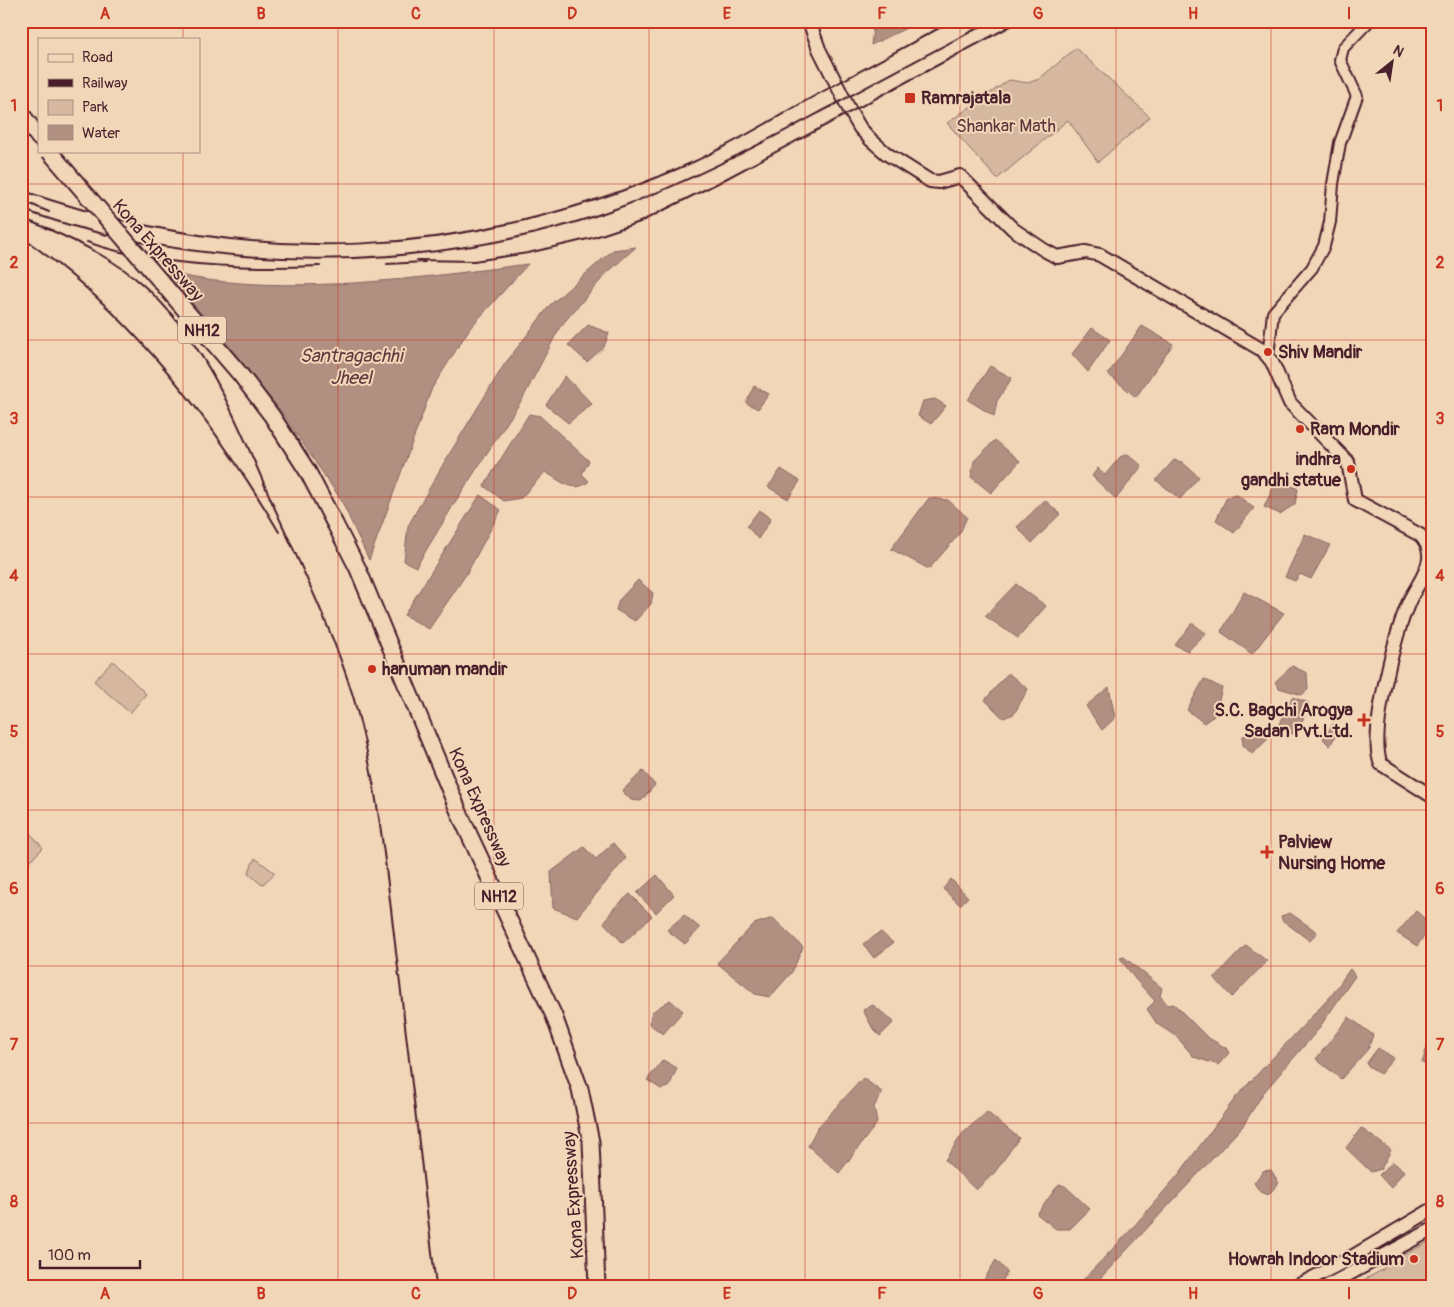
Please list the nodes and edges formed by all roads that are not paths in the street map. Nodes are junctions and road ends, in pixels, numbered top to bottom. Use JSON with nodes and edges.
{"nodes":[{"id":1,"x":809,"y":21,"type":"edge"},
{"id":2,"x":1369,"y":21,"type":"edge"},
{"id":3,"x":21,"y":113,"type":"edge"},
{"id":4,"x":38,"y":137,"type":"edge"},
{"id":5,"x":50,"y":152,"type":"edge"},
{"id":6,"x":1268,"y":356,"type":"junction"},
{"id":7,"x":335,"y":524,"type":"junction"},
{"id":8,"x":1433,"y":797,"type":"edge"},
{"id":9,"x":1433,"y":1209,"type":"edge"},
{"id":10,"x":1433,"y":1229,"type":"edge"},
{"id":11,"x":590,"y":1286,"type":"edge"},
{"id":12,"x":597,"y":1286,"type":"edge"},
{"id":13,"x":1297,"y":1286,"type":"edge"},
{"id":14,"x":1327,"y":1286,"type":"edge"}],
"edges":[{"from":1,"to":6,"type":"main road"},
{"from":2,"to":6,"type":"street"},
{"from":3,"to":4,"type":"highway"},
{"from":5,"to":7,"type":"highway","name":"Kona Expressway","number":"NH12","bridge":true},
{"from":6,"to":8,"type":"main road"},
{"from":7,"to":11,"type":"highway","name":"Kona Expressway","number":"NH12"},
{"from":7,"to":12,"type":"highway","name":"Kona Expressway","number":"NH12"},
{"from":9,"to":13,"type":"main road"},
{"from":10,"to":14,"type":"main road"}]}
